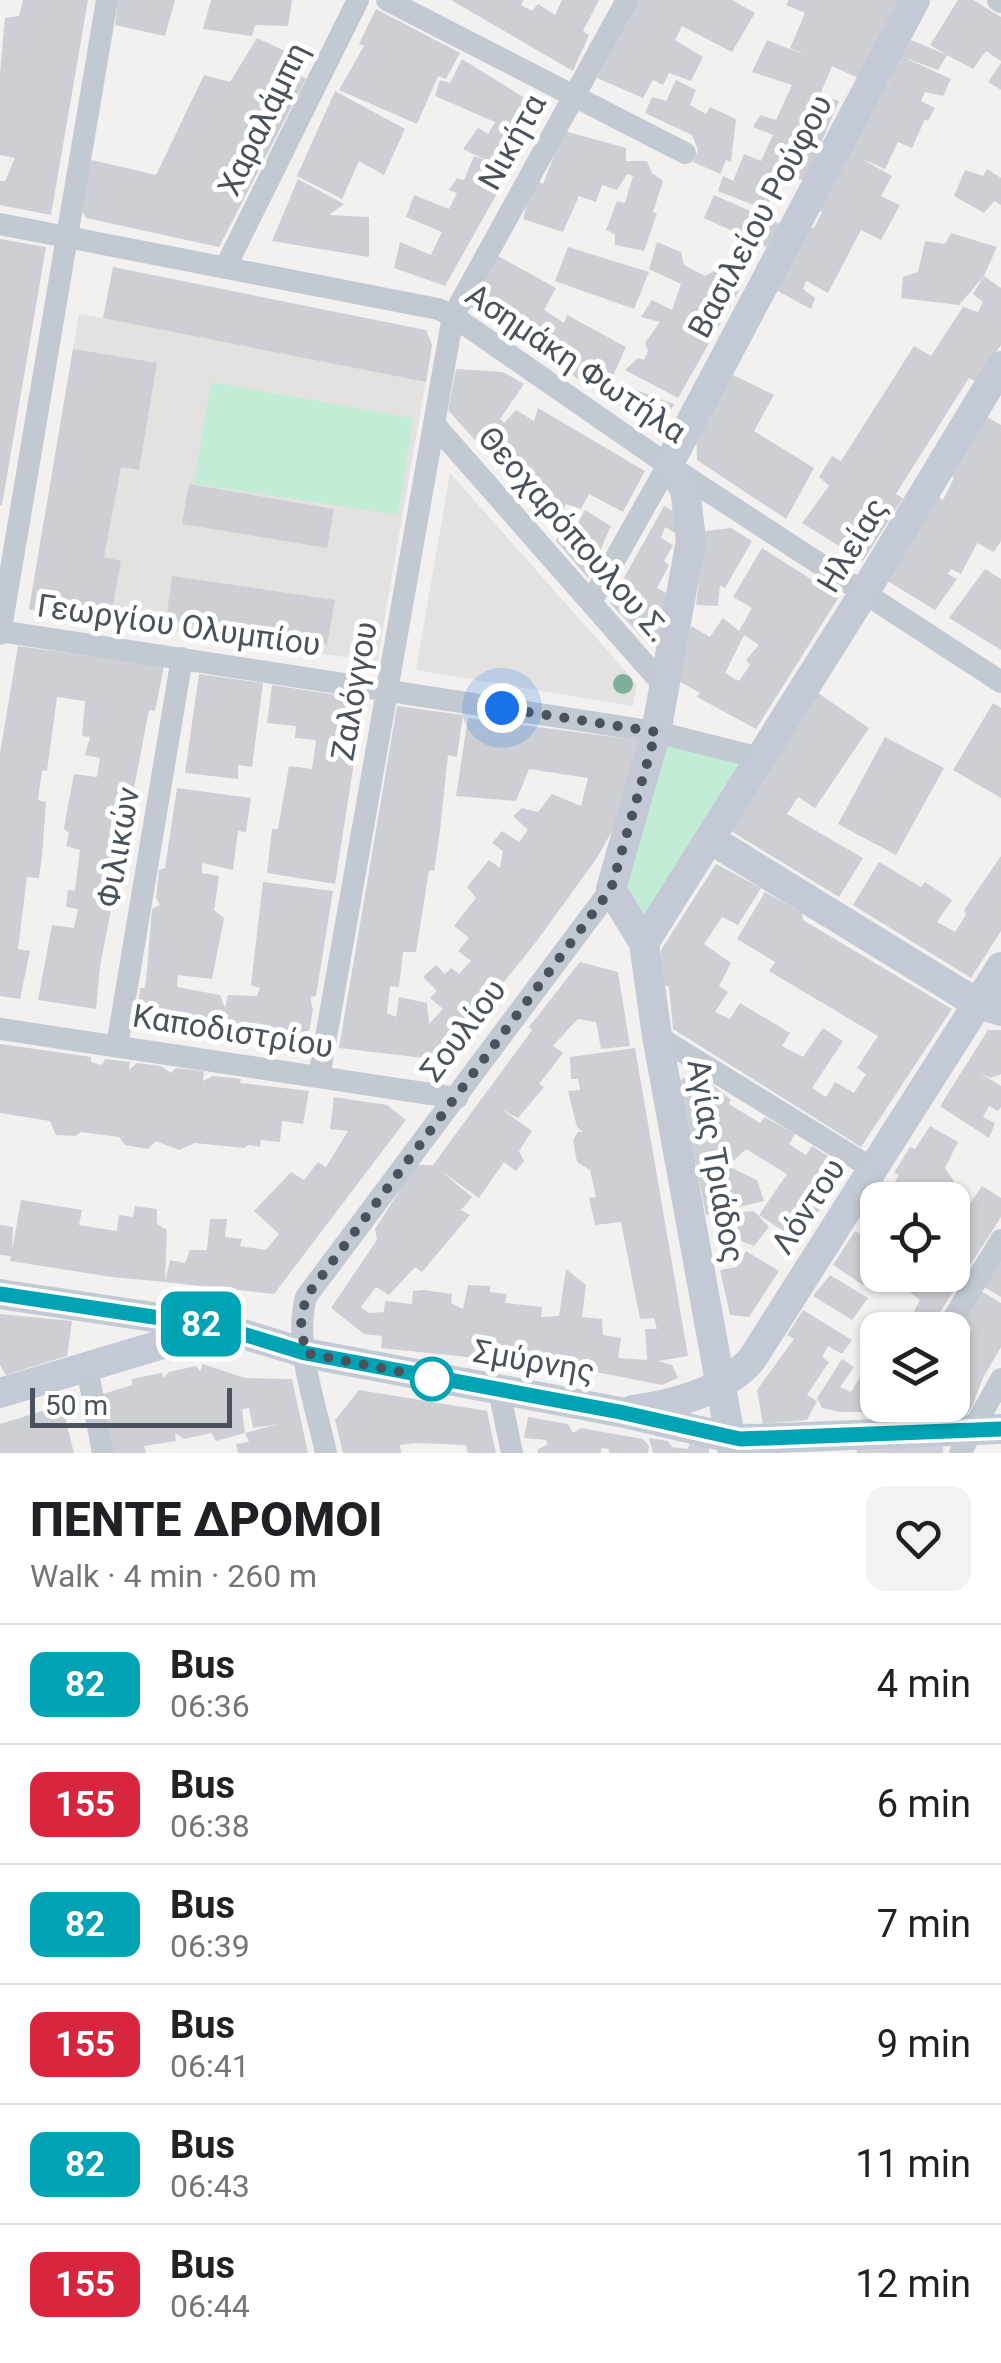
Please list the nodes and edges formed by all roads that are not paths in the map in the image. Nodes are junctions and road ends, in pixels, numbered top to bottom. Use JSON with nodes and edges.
{"nodes":[{"id":1,"x":107,"y":0,"type":"edge"},
{"id":2,"x":358,"y":0,"type":"edge"},
{"id":3,"x":387,"y":0,"type":"edge"},
{"id":4,"x":628,"y":0,"type":"edge"},
{"id":5,"x":915,"y":0,"type":"edge"},
{"id":6,"x":574,"y":96,"type":"junction"},
{"id":7,"x":685,"y":153,"type":"dead end"},
{"id":8,"x":0,"y":224,"type":"edge"},
{"id":9,"x":67,"y":236,"type":"junction"},
{"id":10,"x":225,"y":268,"type":"junction"},
{"id":11,"x":453,"y":316,"type":"junction"},
{"id":12,"x":1001,"y":366,"type":"edge"},
{"id":13,"x":434,"y":424,"type":"junction"},
{"id":14,"x":668,"y":464,"type":"junction"},
{"id":15,"x":864,"y":593,"type":"junction"},
{"id":16,"x":591,"y":602,"type":"junction"},
{"id":17,"x":0,"y":632,"type":"edge"},
{"id":18,"x":182,"y":658,"type":"junction"},
{"id":19,"x":1001,"y":682,"type":"edge"},
{"id":20,"x":665,"y":687,"type":"junction"},
{"id":21,"x":388,"y":689,"type":"junction"},
{"id":22,"x":656,"y":732,"type":"junction"},
{"id":23,"x":760,"y":758,"type":"junction"},
{"id":24,"x":710,"y":839,"type":"junction"},
{"id":25,"x":611,"y":889,"type":"junction"},
{"id":26,"x":644,"y":942,"type":"junction"},
{"id":27,"x":1001,"y":967,"type":"edge"},
{"id":28,"x":989,"y":1007,"type":"edge"},
{"id":29,"x":0,"y":1028,"type":"edge"},
{"id":30,"x":658,"y":1036,"type":"junction"},
{"id":31,"x":117,"y":1046,"type":"junction"},
{"id":32,"x":318,"y":1077,"type":"junction"},
{"id":33,"x":457,"y":1098,"type":"junction"},
{"id":34,"x":873,"y":1169,"type":"junction"},
{"id":35,"x":1001,"y":1240,"type":"edge"},
{"id":36,"x":0,"y":1294,"type":"edge"},
{"id":37,"x":957,"y":1312,"type":"edge"},
{"id":38,"x":220,"y":1327,"type":"junction"},
{"id":39,"x":305,"y":1353,"type":"junction"},
{"id":40,"x":87,"y":1367,"type":"junction"},
{"id":41,"x":1001,"y":1379,"type":"edge"},
{"id":42,"x":720,"y":1384,"type":"junction"},
{"id":43,"x":499,"y":1390,"type":"junction"},
{"id":44,"x":0,"y":1394,"type":"edge"},
{"id":45,"x":620,"y":1412,"type":"junction"},
{"id":46,"x":889,"y":1422,"type":"edge"},
{"id":47,"x":882,"y":1434,"type":"junction"},
{"id":48,"x":978,"y":1437,"type":"edge"},
{"id":49,"x":732,"y":1445,"type":"edge"},
{"id":50,"x":104,"y":1453,"type":"edge"},
{"id":51,"x":326,"y":1453,"type":"edge"},
{"id":52,"x":512,"y":1453,"type":"edge"}],
"edges":[{"from":1,"to":9,"type":"street"},
{"from":2,"to":10,"type":"street","name":"Χαραλάμπη"},
{"from":3,"to":6,"type":"street"},
{"from":4,"to":6,"type":"street","name":"Νικήτα"},
{"from":5,"to":14,"type":"street","name":"Βασιλείου Ρούφου"},
{"from":6,"to":7,"type":"street"},
{"from":6,"to":11,"type":"street","name":"Νικήτα"},
{"from":8,"to":9,"type":"street","name":"Ασημάκη Φωτήλα"},
{"from":9,"to":10,"type":"street","name":"Ασημάκη Φωτήλα"},
{"from":9,"to":17,"type":"street"},
{"from":10,"to":11,"type":"street","name":"Ασημάκη Φωτήλα"},
{"from":11,"to":13,"type":"street","name":"Ζαλόγγου"},
{"from":11,"to":14,"type":"street","name":"Ασημάκη Φωτήλα"},
{"from":12,"to":15,"type":"street","name":"Ηλείας"},
{"from":13,"to":16,"type":"street","name":"Θεοχαρόπουλου Σ."},
{"from":13,"to":21,"type":"street","name":"Ζαλόγγου"},
{"from":14,"to":15,"type":"street","name":"Ασημάκη Φωτήλα"},
{"from":14,"to":16,"type":"street","name":"Βασιλείου Ρούφου"},
{"from":14,"to":20,"type":"street"},
{"from":15,"to":19,"type":"street","name":"Ασημάκη Φωτήλα"},
{"from":15,"to":23,"type":"street","name":"Ηλείας"},
{"from":16,"to":20,"type":"street","name":"Θεοχαρόπουλου Σ."},
{"from":17,"to":18,"type":"street","name":"Γεωργίου Ολυμπίου"},
{"from":18,"to":21,"type":"street","name":"Γεωργίου Ολυμπίου"},
{"from":18,"to":31,"type":"street","name":"Φιλικών"},
{"from":20,"to":22,"type":"street"},
{"from":21,"to":22,"type":"street","name":"Γεωργίου Ολυμπίου"},
{"from":21,"to":32,"type":"street","name":"Ζαλόγγου"},
{"from":22,"to":23,"type":"street","name":"Γεωργίου Ολυμπίου"},
{"from":22,"to":25,"type":"street","name":"Σουλίου"},
{"from":23,"to":24,"type":"street","name":"Ηλείας"},
{"from":24,"to":26,"type":"street","name":"Ηλείας"},
{"from":24,"to":28,"type":"street"},
{"from":25,"to":26,"type":"street","name":"Αγίας Τριάδος"},
{"from":25,"to":33,"type":"street","name":"Σουλίου"},
{"from":26,"to":30,"type":"street","name":"Αγίας Τριάδος"},
{"from":27,"to":28,"type":"street","name":"Λόντου"},
{"from":28,"to":34,"type":"street","name":"Λόντου"},
{"from":29,"to":31,"type":"street","name":"Καποδιστρίου"},
{"from":30,"to":34,"type":"street"},
{"from":30,"to":42,"type":"street","name":"Αγίας Τριάδος"},
{"from":31,"to":32,"type":"street","name":"Καποδιστρίου"},
{"from":32,"to":33,"type":"street","name":"Καποδιστρίου"},
{"from":33,"to":39,"type":"street","name":"Σουλίου"},
{"from":34,"to":42,"type":"street","name":"Λόντου"},
{"from":35,"to":37,"type":"street"},
{"from":36,"to":38,"type":"street","name":"Σμύρνης"},
{"from":38,"to":39,"type":"street","name":"Σμύρνης"},
{"from":38,"to":40,"type":"street"},
{"from":39,"to":43,"type":"street","name":"Σμύρνης"},
{"from":39,"to":51,"type":"street","name":"Σουλίου"},
{"from":40,"to":44,"type":"street"},
{"from":40,"to":50,"type":"street"},
{"from":41,"to":48,"type":"street"},
{"from":42,"to":45,"type":"street","name":"Λόντου"},
{"from":42,"to":49,"type":"street","name":"Αγίας Τριάδος"},
{"from":43,"to":45,"type":"street","name":"Σμύρνης"},
{"from":43,"to":52,"type":"street"},
{"from":45,"to":49,"type":"street","name":"Σμύρνης"},
{"from":46,"to":47,"type":"street"},
{"from":47,"to":48,"type":"street","name":"Σμύρνης"},
{"from":47,"to":49,"type":"street","name":"Σμύρνης"}]}
